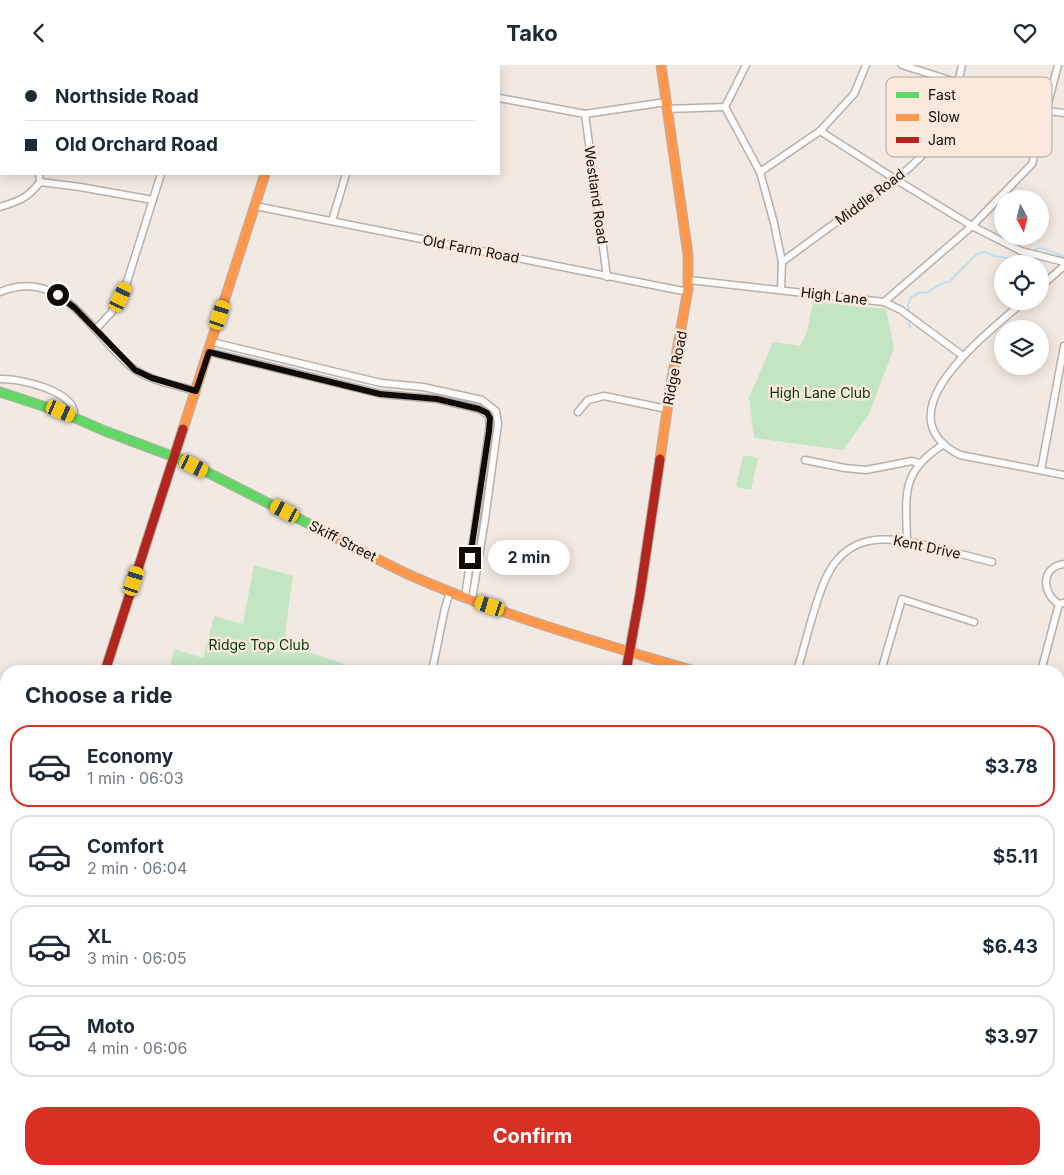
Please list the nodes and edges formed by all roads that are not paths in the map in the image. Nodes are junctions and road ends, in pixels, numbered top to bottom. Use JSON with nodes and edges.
{"nodes":[{"id":1,"x":661,"y":65,"type":"edge"},
{"id":2,"x":746,"y":65,"type":"edge"},
{"id":3,"x":866,"y":65,"type":"edge"},
{"id":4,"x":902,"y":65,"type":"edge"},
{"id":5,"x":1058,"y":65,"type":"edge"},
{"id":6,"x":939,"y":77,"type":"edge"},
{"id":7,"x":1052,"y":88,"type":"edge"},
{"id":8,"x":500,"y":99,"type":"edge"},
{"id":9,"x":667,"y":106,"type":"junction"},
{"id":10,"x":725,"y":107,"type":"junction"},
{"id":11,"x":585,"y":113,"type":"junction"},
{"id":12,"x":820,"y":131,"type":"junction"},
{"id":13,"x":921,"y":157,"type":"edge"},
{"id":14,"x":1034,"y":157,"type":"edge"},
{"id":15,"x":760,"y":172,"type":"junction"},
{"id":16,"x":39,"y":175,"type":"edge"},
{"id":17,"x":162,"y":175,"type":"edge"},
{"id":18,"x":265,"y":175,"type":"edge"},
{"id":19,"x":346,"y":175,"type":"edge"},
{"id":20,"x":895,"y":179,"type":"junction"},
{"id":21,"x":40,"y":182,"type":"junction"},
{"id":22,"x":153,"y":200,"type":"junction"},
{"id":23,"x":255,"y":206,"type":"junction"},
{"id":24,"x":0,"y":207,"type":"edge"},
{"id":25,"x":332,"y":221,"type":"junction"},
{"id":26,"x":972,"y":226,"type":"junction"},
{"id":27,"x":782,"y":262,"type":"junction"},
{"id":28,"x":1064,"y":264,"type":"edge"},
{"id":29,"x":607,"y":277,"type":"junction"},
{"id":30,"x":1049,"y":278,"type":"edge"},
{"id":31,"x":689,"y":281,"type":"junction"},
{"id":32,"x":781,"y":290,"type":"junction"},
{"id":33,"x":0,"y":292,"type":"edge"},
{"id":34,"x":688,"y":292,"type":"junction"},
{"id":35,"x":884,"y":302,"type":"junction"},
{"id":36,"x":1014,"y":310,"type":"edge"},
{"id":37,"x":96,"y":329,"type":"junction"},
{"id":38,"x":1064,"y":346,"type":"edge"},
{"id":39,"x":210,"y":347,"type":"junction"},
{"id":40,"x":962,"y":356,"type":"junction"},
{"id":41,"x":356,"y":377,"type":"junction"},
{"id":42,"x":0,"y":379,"type":"edge"},
{"id":43,"x":392,"y":385,"type":"junction"},
{"id":44,"x":354,"y":388,"type":"junction"},
{"id":45,"x":196,"y":391,"type":"junction"},
{"id":46,"x":0,"y":392,"type":"edge"},
{"id":47,"x":389,"y":395,"type":"junction"},
{"id":48,"x":492,"y":407,"type":"junction"},
{"id":49,"x":667,"y":409,"type":"junction"},
{"id":50,"x":578,"y":412,"type":"dead end"},
{"id":51,"x":487,"y":413,"type":"junction"},
{"id":52,"x":74,"y":417,"type":"junction"},
{"id":53,"x":944,"y":444,"type":"junction"},
{"id":54,"x":174,"y":457,"type":"junction"},
{"id":55,"x":805,"y":460,"type":"dead end"},
{"id":56,"x":919,"y":463,"type":"junction"},
{"id":57,"x":1041,"y":470,"type":"junction"},
{"id":58,"x":1064,"y":475,"type":"edge"},
{"id":59,"x":479,"y":498,"type":"junction"},
{"id":60,"x":487,"y":500,"type":"junction"},
{"id":61,"x":907,"y":541,"type":"junction"},
{"id":62,"x":992,"y":561,"type":"dead end"},
{"id":63,"x":1064,"y":564,"type":"edge"},
{"id":64,"x":450,"y":592,"type":"junction"},
{"id":65,"x":468,"y":599,"type":"junction"},
{"id":66,"x":1061,"y":604,"type":"edge"},
{"id":67,"x":974,"y":622,"type":"dead end"},
{"id":68,"x":630,"y":652,"type":"junction"},
{"id":69,"x":107,"y":665,"type":"edge"},
{"id":70,"x":433,"y":665,"type":"edge"},
{"id":71,"x":627,"y":665,"type":"edge"},
{"id":72,"x":674,"y":665,"type":"edge"},
{"id":73,"x":799,"y":665,"type":"edge"},
{"id":74,"x":883,"y":665,"type":"edge"},
{"id":75,"x":1043,"y":665,"type":"edge"}],
"edges":[{"from":1,"to":9,"type":"main road","name":"Ridge Road"},
{"from":2,"to":10,"type":"street"},
{"from":3,"to":12,"type":"street"},
{"from":4,"to":6,"type":"street"},
{"from":5,"to":7,"type":"street"},
{"from":8,"to":11,"type":"street"},
{"from":9,"to":10,"type":"street"},
{"from":9,"to":11,"type":"street"},
{"from":9,"to":31,"type":"main road","name":"Ridge Road"},
{"from":10,"to":15,"type":"street"},
{"from":11,"to":29,"type":"street","name":"Westland Road"},
{"from":12,"to":15,"type":"street"},
{"from":12,"to":20,"type":"street"},
{"from":13,"to":20,"type":"street","name":"Middle Road"},
{"from":14,"to":26,"type":"street"},
{"from":15,"to":27,"type":"street"},
{"from":16,"to":21,"type":"street"},
{"from":17,"to":22,"type":"street"},
{"from":18,"to":23,"type":"main road"},
{"from":19,"to":25,"type":"street"},
{"from":20,"to":26,"type":"street"},
{"from":20,"to":27,"type":"street","name":"Middle Road"},
{"from":21,"to":22,"type":"street"},
{"from":21,"to":24,"type":"street"},
{"from":22,"to":37,"type":"street"},
{"from":23,"to":25,"type":"street","name":"Old Farm Road"},
{"from":23,"to":39,"type":"main road"},
{"from":25,"to":29,"type":"street","name":"Old Farm Road"},
{"from":26,"to":28,"type":"street"},
{"from":26,"to":35,"type":"street"},
{"from":27,"to":32,"type":"street"},
{"from":28,"to":30,"type":"street"},
{"from":29,"to":34,"type":"street","name":"Old Farm Road"},
{"from":31,"to":32,"type":"street","name":"High Lane"},
{"from":31,"to":34,"type":"main road","name":"Ridge Road"},
{"from":32,"to":35,"type":"street","name":"High Lane"},
{"from":33,"to":37,"type":"street"},
{"from":34,"to":49,"type":"main road","name":"Ridge Road"},
{"from":35,"to":40,"type":"street","name":"High Lane"},
{"from":36,"to":40,"type":"street"},
{"from":37,"to":45,"type":"street"},
{"from":38,"to":57,"type":"street"},
{"from":39,"to":41,"type":"street"},
{"from":39,"to":44,"type":"street"},
{"from":39,"to":45,"type":"main road"},
{"from":40,"to":53,"type":"street"},
{"from":41,"to":43,"type":"street"},
{"from":41,"to":44,"type":"street"},
{"from":42,"to":52,"type":"street"},
{"from":43,"to":47,"type":"street"},
{"from":43,"to":48,"type":"street"},
{"from":44,"to":47,"type":"street"},
{"from":45,"to":54,"type":"main road"},
{"from":46,"to":52,"type":"main road","name":"Skiff Street"},
{"from":47,"to":51,"type":"street"},
{"from":48,"to":51,"type":"street"},
{"from":48,"to":60,"type":"street"},
{"from":49,"to":50,"type":"street"},
{"from":49,"to":68,"type":"main road","name":"Ridge Road"},
{"from":51,"to":59,"type":"street"},
{"from":52,"to":54,"type":"main road","name":"Skiff Street"},
{"from":53,"to":56,"type":"street"},
{"from":53,"to":57,"type":"street"},
{"from":54,"to":64,"type":"main road","name":"Skiff Street"},
{"from":54,"to":69,"type":"main road"},
{"from":55,"to":56,"type":"street"},
{"from":56,"to":61,"type":"street"},
{"from":57,"to":58,"type":"street"},
{"from":59,"to":60,"type":"street"},
{"from":59,"to":65,"type":"street"},
{"from":60,"to":65,"type":"street"},
{"from":61,"to":62,"type":"street","name":"Kent Drive"},
{"from":61,"to":73,"type":"street","name":"Kent Drive"},
{"from":63,"to":66,"type":"street"},
{"from":64,"to":65,"type":"main road","name":"Skiff Street"},
{"from":64,"to":70,"type":"street"},
{"from":65,"to":68,"type":"main road","name":"Skiff Street"},
{"from":66,"to":75,"type":"street"},
{"from":67,"to":74,"type":"street"},
{"from":68,"to":71,"type":"main road","name":"Ridge Road"},
{"from":68,"to":72,"type":"main road","name":"Skiff Street"}]}
